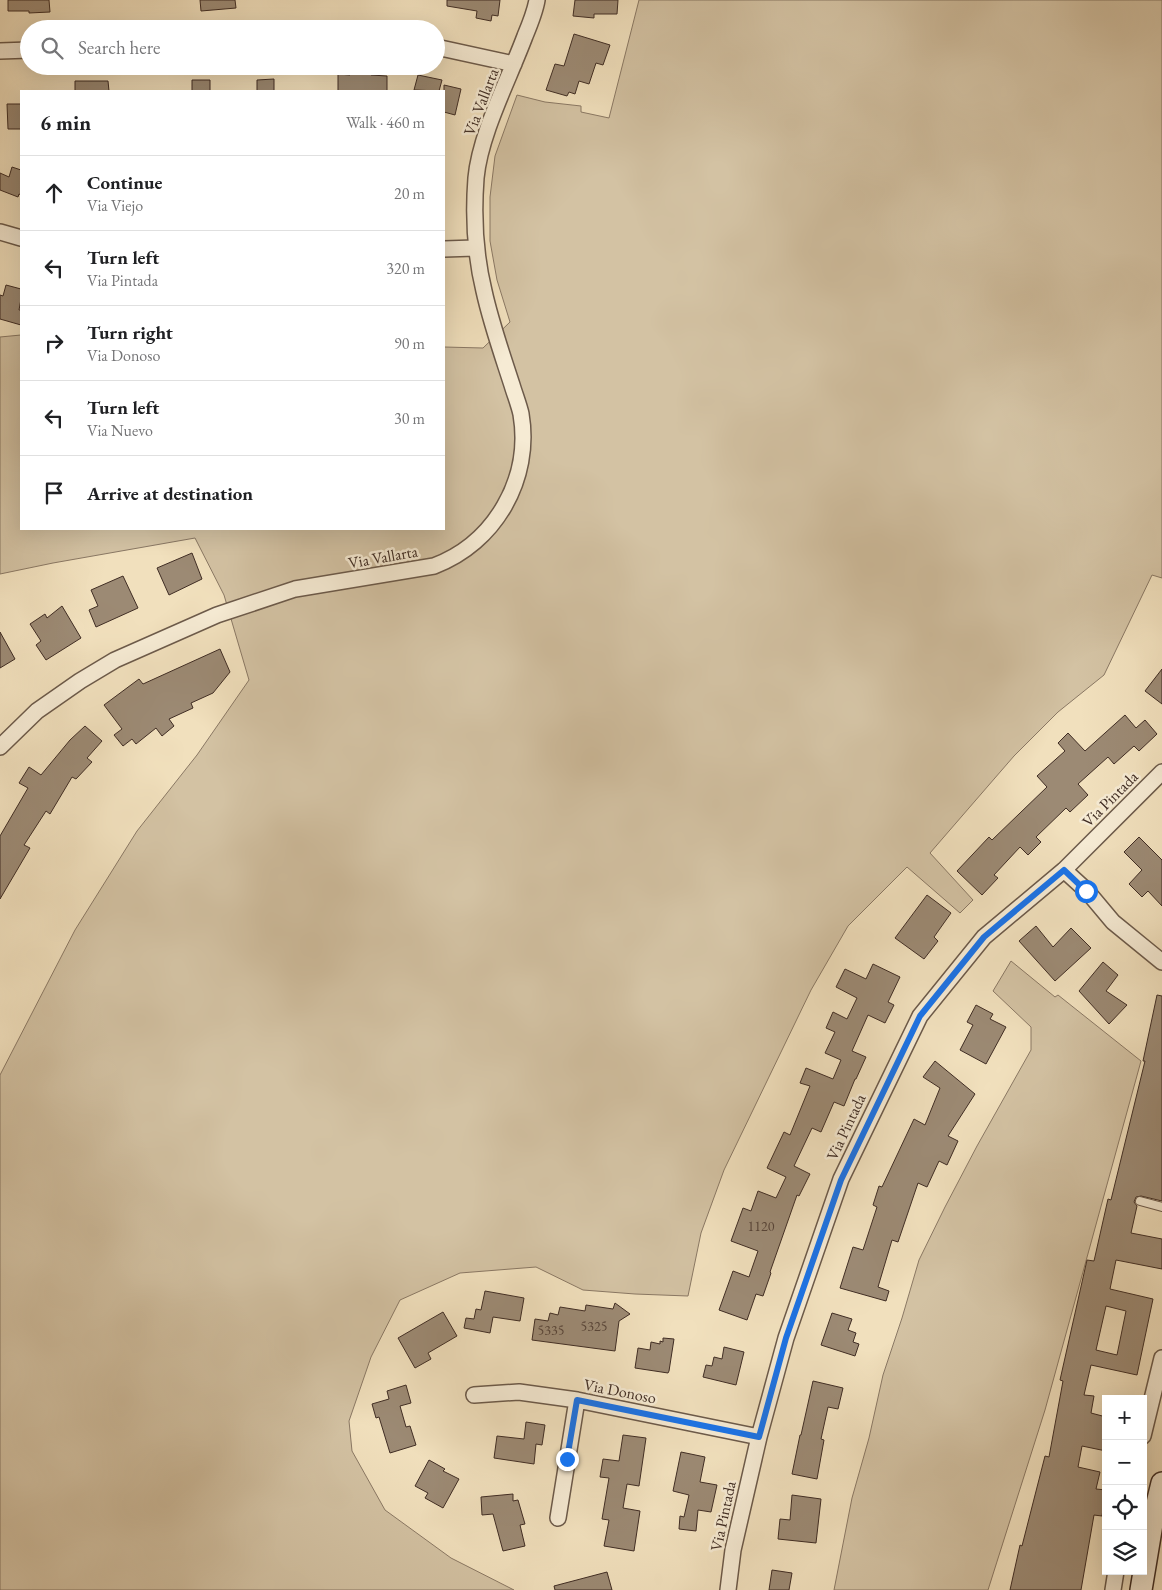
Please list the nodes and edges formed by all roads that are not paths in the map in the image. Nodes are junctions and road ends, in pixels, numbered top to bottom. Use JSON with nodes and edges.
{"nodes":[{"id":1,"x":537,"y":0,"type":"edge"},
{"id":2,"x":445,"y":49,"type":"edge"},
{"id":3,"x":20,"y":50,"type":"edge"},
{"id":4,"x":0,"y":51,"type":"edge"},
{"id":5,"x":514,"y":64,"type":"junction"},
{"id":6,"x":0,"y":232,"type":"edge"},
{"id":7,"x":20,"y":238,"type":"edge"},
{"id":8,"x":475,"y":248,"type":"junction"},
{"id":9,"x":445,"y":249,"type":"edge"},
{"id":10,"x":0,"y":747,"type":"edge"},
{"id":11,"x":1162,"y":772,"type":"edge"},
{"id":12,"x":1064,"y":870,"type":"junction"},
{"id":13,"x":1162,"y":962,"type":"edge"},
{"id":14,"x":1140,"y":1202,"type":"dead end"},
{"id":15,"x":1162,"y":1207,"type":"edge"},
{"id":16,"x":1162,"y":1358,"type":"edge"},
{"id":17,"x":474,"y":1395,"type":"dead end"},
{"id":18,"x":577,"y":1400,"type":"junction"},
{"id":19,"x":1147,"y":1420,"type":"edge"},
{"id":20,"x":759,"y":1437,"type":"junction"},
{"id":21,"x":1162,"y":1483,"type":"edge"},
{"id":22,"x":558,"y":1518,"type":"dead end"},
{"id":23,"x":1115,"y":1575,"type":"edge"},
{"id":24,"x":728,"y":1590,"type":"edge"},
{"id":25,"x":1113,"y":1590,"type":"edge"},
{"id":26,"x":1141,"y":1590,"type":"edge"}],
"edges":[{"from":1,"to":5,"type":"street","name":"Via Vallarta"},
{"from":2,"to":5,"type":"street"},
{"from":3,"to":4,"type":"street"},
{"from":5,"to":8,"type":"street","name":"Via Vallarta"},
{"from":6,"to":7,"type":"street"},
{"from":8,"to":9,"type":"street"},
{"from":8,"to":10,"type":"street","name":"Via Vallarta"},
{"from":11,"to":12,"type":"street","name":"Via Pintada"},
{"from":12,"to":13,"type":"street"},
{"from":12,"to":20,"type":"street","name":"Via Pintada"},
{"from":14,"to":15,"type":"lane"},
{"from":16,"to":19,"type":"street"},
{"from":17,"to":18,"type":"street","name":"Via Donoso"},
{"from":18,"to":20,"type":"street","name":"Via Donoso"},
{"from":18,"to":22,"type":"street"},
{"from":20,"to":24,"type":"street","name":"Via Pintada"},
{"from":21,"to":26,"type":"main road"},
{"from":23,"to":25,"type":"street"}]}
